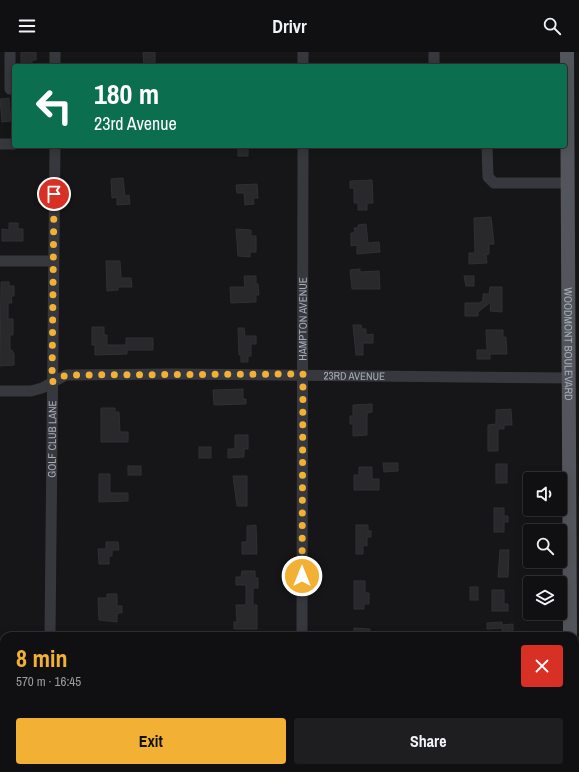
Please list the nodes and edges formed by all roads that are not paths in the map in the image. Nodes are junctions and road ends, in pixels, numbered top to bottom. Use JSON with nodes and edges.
{"nodes":[{"id":1,"x":10,"y":52,"type":"edge"},
{"id":2,"x":55,"y":52,"type":"edge"},
{"id":3,"x":303,"y":52,"type":"edge"},
{"id":4,"x":434,"y":52,"type":"edge"},
{"id":5,"x":568,"y":52,"type":"edge"},
{"id":6,"x":55,"y":64,"type":"edge"},
{"id":7,"x":303,"y":64,"type":"edge"},
{"id":8,"x":434,"y":64,"type":"edge"},
{"id":9,"x":10,"y":89,"type":"dead end"},
{"id":10,"x":567,"y":91,"type":"edge"},
{"id":11,"x":0,"y":144,"type":"edge"},
{"id":12,"x":12,"y":144,"type":"edge"},
{"id":13,"x":54,"y":148,"type":"edge"},
{"id":14,"x":303,"y":148,"type":"edge"},
{"id":15,"x":487,"y":148,"type":"edge"},
{"id":16,"x":567,"y":148,"type":"edge"},
{"id":17,"x":568,"y":183,"type":"junction"},
{"id":18,"x":0,"y":261,"type":"edge"},
{"id":19,"x":53,"y":261,"type":"junction"},
{"id":20,"x":303,"y":374,"type":"junction"},
{"id":21,"x":569,"y":378,"type":"junction"},
{"id":22,"x":52,"y":382,"type":"junction"},
{"id":23,"x":0,"y":391,"type":"edge"},
{"id":24,"x":50,"y":632,"type":"edge"},
{"id":25,"x":302,"y":632,"type":"edge"},
{"id":26,"x":570,"y":632,"type":"edge"}],
"edges":[{"from":1,"to":9,"type":"street"},
{"from":2,"to":6,"type":"street"},
{"from":3,"to":7,"type":"street"},
{"from":4,"to":8,"type":"street"},
{"from":5,"to":10,"type":"main road","name":"WOODMONT BOULEVARD"},
{"from":11,"to":12,"type":"street"},
{"from":13,"to":19,"type":"street","name":"GOLF CLUB LANE"},
{"from":14,"to":20,"type":"street","name":"HAMPTON AVENUE"},
{"from":15,"to":17,"type":"street"},
{"from":16,"to":17,"type":"main road","name":"WOODMONT BOULEVARD"},
{"from":17,"to":21,"type":"main road","name":"WOODMONT BOULEVARD"},
{"from":18,"to":19,"type":"street"},
{"from":19,"to":22,"type":"street","name":"GOLF CLUB LANE"},
{"from":20,"to":21,"type":"street","name":"23RD AVENUE"},
{"from":20,"to":22,"type":"street","name":"23RD AVENUE"},
{"from":20,"to":25,"type":"street","name":"HAMPTON AVENUE"},
{"from":21,"to":26,"type":"main road","name":"WOODMONT BOULEVARD"},
{"from":22,"to":23,"type":"street","name":"23RD AVENUE"},
{"from":22,"to":24,"type":"street","name":"GOLF CLUB LANE"}]}
